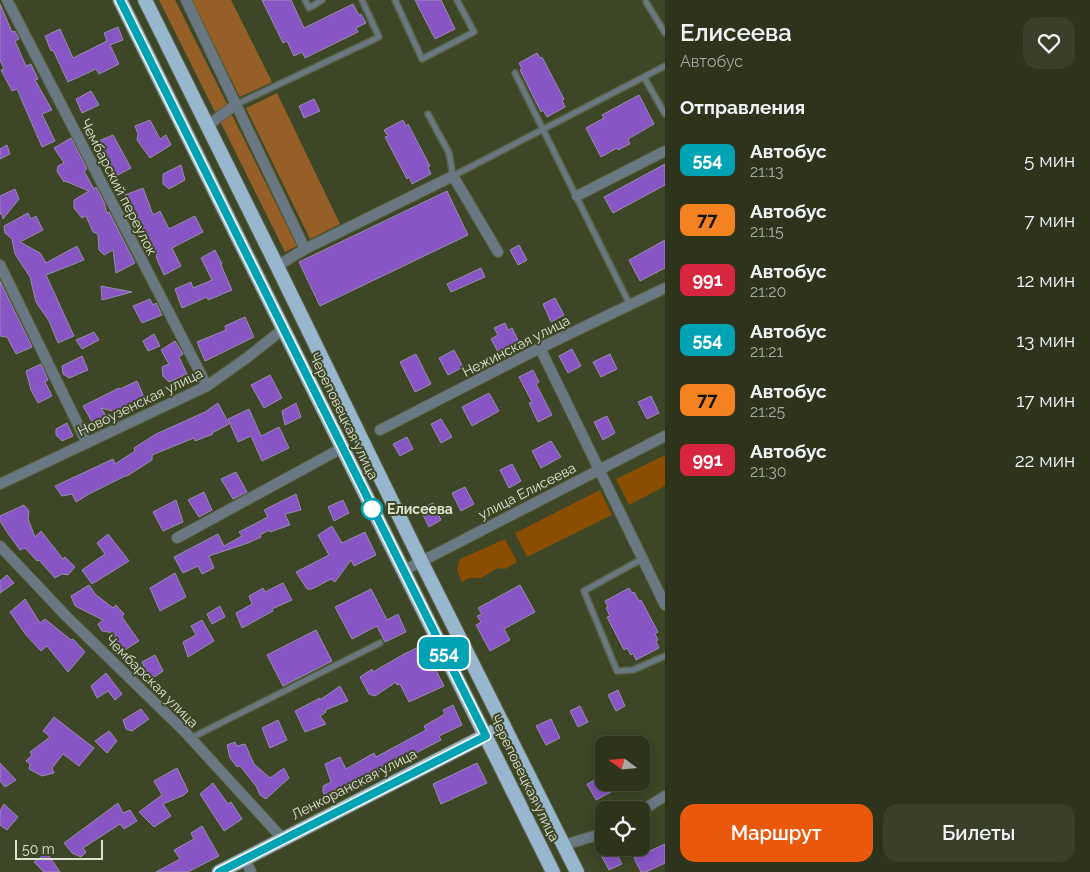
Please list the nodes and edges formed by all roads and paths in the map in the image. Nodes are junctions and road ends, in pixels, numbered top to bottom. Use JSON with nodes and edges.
{"nodes":[{"id":1,"x":7,"y":0,"type":"edge"},
{"id":2,"x":120,"y":0,"type":"edge"},
{"id":3,"x":145,"y":0,"type":"edge"},
{"id":4,"x":186,"y":0,"type":"edge"},
{"id":5,"x":305,"y":0,"type":"edge"},
{"id":6,"x":322,"y":0,"type":"edge"},
{"id":7,"x":362,"y":0,"type":"edge"},
{"id":8,"x":395,"y":0,"type":"edge"},
{"id":9,"x":457,"y":0,"type":"edge"},
{"id":10,"x":646,"y":2,"type":"dead end"},
{"id":11,"x":665,"y":33,"type":"edge"},
{"id":12,"x":665,"y":66,"type":"edge"},
{"id":13,"x":515,"y":73,"type":"dead end"},
{"id":14,"x":644,"y":77,"type":"junction"},
{"id":15,"x":235,"y":105,"type":"junction"},
{"id":16,"x":428,"y":114,"type":"dead end"},
{"id":17,"x":665,"y":114,"type":"edge"},
{"id":18,"x":207,"y":126,"type":"junction"},
{"id":19,"x":543,"y":129,"type":"junction"},
{"id":20,"x":665,"y":151,"type":"edge"},
{"id":21,"x":453,"y":176,"type":"junction"},
{"id":22,"x":576,"y":196,"type":"junction"},
{"id":23,"x":305,"y":249,"type":"junction"},
{"id":24,"x":498,"y":252,"type":"dead end"},
{"id":25,"x":0,"y":265,"type":"edge"},
{"id":26,"x":277,"y":266,"type":"junction"},
{"id":27,"x":665,"y":288,"type":"edge"},
{"id":28,"x":630,"y":305,"type":"junction"},
{"id":29,"x":283,"y":329,"type":"junction"},
{"id":30,"x":540,"y":348,"type":"junction"},
{"id":31,"x":207,"y":386,"type":"junction"},
{"id":32,"x":380,"y":430,"type":"dead end"},
{"id":33,"x":665,"y":436,"type":"edge"},
{"id":34,"x":86,"y":443,"type":"junction"},
{"id":35,"x":342,"y":448,"type":"junction"},
{"id":36,"x":599,"y":470,"type":"junction"},
{"id":37,"x":0,"y":484,"type":"edge"},
{"id":38,"x":176,"y":538,"type":"dead end"},
{"id":39,"x":0,"y":546,"type":"edge"},
{"id":40,"x":642,"y":559,"type":"junction"},
{"id":41,"x":421,"y":561,"type":"junction"},
{"id":42,"x":402,"y":571,"type":"junction"},
{"id":43,"x":665,"y":606,"type":"edge"},
{"id":44,"x":380,"y":643,"type":"dead end"},
{"id":45,"x":665,"y":656,"type":"edge"},
{"id":46,"x":504,"y":726,"type":"junction"},
{"id":47,"x":486,"y":736,"type":"junction"},
{"id":48,"x":191,"y":738,"type":"junction"},
{"id":49,"x":665,"y":796,"type":"edge"},
{"id":50,"x":650,"y":805,"type":"edge"},
{"id":51,"x":595,"y":836,"type":"edge"},
{"id":52,"x":282,"y":838,"type":"junction"},
{"id":53,"x":564,"y":845,"type":"junction"},
{"id":54,"x":244,"y":858,"type":"junction"},
{"id":55,"x":219,"y":872,"type":"edge"},
{"id":56,"x":251,"y":872,"type":"edge"},
{"id":57,"x":553,"y":872,"type":"edge"},
{"id":58,"x":577,"y":872,"type":"edge"}],
"edges":[{"from":1,"to":31,"type":"street","name":"Чембарский переулок"},
{"from":2,"to":29,"type":"highway","name":"Череповецкая улица"},
{"from":3,"to":18,"type":"highway","name":"Череповецкая улица"},
{"from":4,"to":15,"type":"street"},
{"from":5,"to":6,"type":"lane"},
{"from":7,"to":15,"type":"lane"},
{"from":8,"to":9,"type":"lane"},
{"from":10,"to":11,"type":"lane"},
{"from":12,"to":14,"type":"lane"},
{"from":13,"to":19,"type":"lane"},
{"from":14,"to":17,"type":"lane"},
{"from":14,"to":19,"type":"lane"},
{"from":15,"to":18,"type":"street"},
{"from":15,"to":23,"type":"street"},
{"from":16,"to":21,"type":"lane"},
{"from":18,"to":26,"type":"highway","name":"Череповецкая улица"},
{"from":19,"to":21,"type":"lane"},
{"from":19,"to":22,"type":"lane"},
{"from":20,"to":22,"type":"street"},
{"from":21,"to":23,"type":"street"},
{"from":21,"to":24,"type":"street"},
{"from":22,"to":28,"type":"lane"},
{"from":23,"to":26,"type":"street"},
{"from":25,"to":34,"type":"street"},
{"from":26,"to":41,"type":"highway","name":"Череповецкая улица"},
{"from":27,"to":28,"type":"street","name":"Нежинская улица"},
{"from":28,"to":30,"type":"street","name":"Нежинская улица"},
{"from":29,"to":31,"type":"street","name":"Новоузенская улица"},
{"from":29,"to":35,"type":"highway","name":"Череповецкая улица"},
{"from":30,"to":32,"type":"street","name":"Нежинская улица"},
{"from":30,"to":36,"type":"street"},
{"from":31,"to":34,"type":"street","name":"Новоузенская улица"},
{"from":33,"to":36,"type":"street","name":"улица Елисеева"},
{"from":34,"to":37,"type":"street","name":"Новоузенская улица"},
{"from":35,"to":38,"type":"street"},
{"from":35,"to":42,"type":"highway","name":"Череповецкая улица"},
{"from":36,"to":40,"type":"street"},
{"from":36,"to":41,"type":"street","name":"улица Елисеева"},
{"from":39,"to":48,"type":"street","name":"Чембарская улица"},
{"from":40,"to":43,"type":"street"},
{"from":40,"to":45,"type":"lane"},
{"from":41,"to":42,"type":"street","name":"улица Елисеева"},
{"from":41,"to":46,"type":"highway","name":"Череповецкая улица"},
{"from":42,"to":47,"type":"highway","name":"Череповецкая улица"},
{"from":44,"to":48,"type":"lane"},
{"from":46,"to":47,"type":"highway","name":"Ленкоранская улица"},
{"from":46,"to":53,"type":"highway","name":"Череповецкая улица"},
{"from":47,"to":52,"type":"highway","name":"Ленкоранская улица"},
{"from":47,"to":57,"type":"highway","name":"Череповецкая улица"},
{"from":48,"to":52,"type":"street","name":"Чембарская улица"},
{"from":49,"to":50,"type":"street"},
{"from":51,"to":53,"type":"street"},
{"from":52,"to":54,"type":"highway","name":"Ленкоранская улица"},
{"from":53,"to":58,"type":"highway","name":"Череповецкая улица"},
{"from":54,"to":55,"type":"highway","name":"Ленкоранская улица"},
{"from":54,"to":56,"type":"street"}]}
